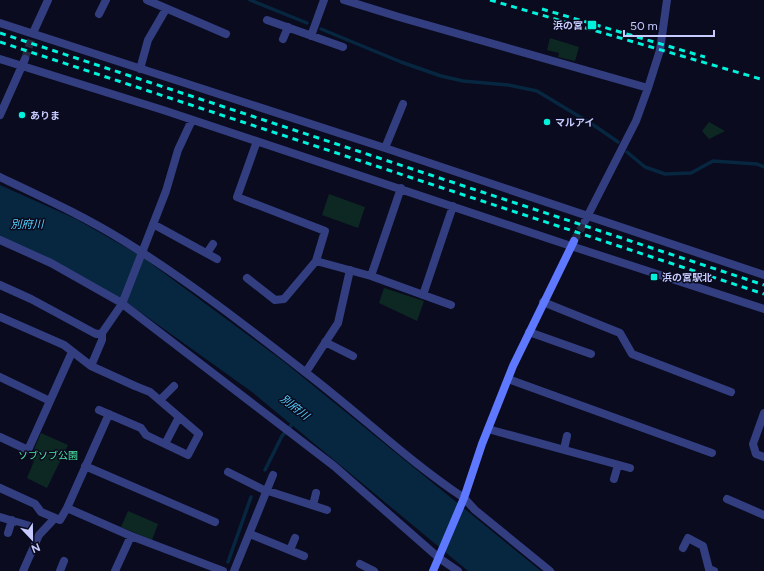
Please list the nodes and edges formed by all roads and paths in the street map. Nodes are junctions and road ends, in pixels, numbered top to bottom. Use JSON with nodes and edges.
{"nodes":[{"id":1,"x":48,"y":0,"type":"edge"},
{"id":2,"x":106,"y":0,"type":"edge"},
{"id":3,"x":147,"y":0,"type":"edge"},
{"id":4,"x":324,"y":0,"type":"edge"},
{"id":5,"x":344,"y":0,"type":"edge"},
{"id":6,"x":667,"y":0,"type":"edge"},
{"id":7,"x":166,"y":9,"type":"junction"},
{"id":8,"x":99,"y":14,"type":"dead end"},
{"id":9,"x":267,"y":20,"type":"dead end"},
{"id":10,"x":0,"y":23,"type":"edge"},
{"id":11,"x":288,"y":27,"type":"junction"},
{"id":12,"x":33,"y":33,"type":"junction"},
{"id":13,"x":226,"y":34,"type":"dead end"},
{"id":14,"x":311,"y":36,"type":"junction"},
{"id":15,"x":283,"y":39,"type":"dead end"},
{"id":16,"x":343,"y":48,"type":"dead end"},
{"id":17,"x":0,"y":59,"type":"edge"},
{"id":18,"x":24,"y":63,"type":"junction"},
{"id":19,"x":140,"y":69,"type":"junction"},
{"id":20,"x":648,"y":88,"type":"junction"},
{"id":21,"x":403,"y":104,"type":"dead end"},
{"id":22,"x":0,"y":115,"type":"edge"},
{"id":23,"x":192,"y":120,"type":"junction"},
{"id":24,"x":257,"y":141,"type":"junction"},
{"id":25,"x":385,"y":148,"type":"junction"},
{"id":26,"x":0,"y":177,"type":"edge"},
{"id":27,"x":401,"y":188,"type":"junction"},
{"id":28,"x":453,"y":206,"type":"junction"},
{"id":29,"x":586,"y":218,"type":"junction"},
{"id":30,"x":153,"y":224,"type":"junction"},
{"id":31,"x":0,"y":240,"type":"edge"},
{"id":32,"x":213,"y":244,"type":"dead end"},
{"id":33,"x":572,"y":244,"type":"junction"},
{"id":34,"x":142,"y":252,"type":"junction"},
{"id":35,"x":207,"y":253,"type":"junction"},
{"id":36,"x":217,"y":259,"type":"dead end"},
{"id":37,"x":316,"y":261,"type":"junction"},
{"id":38,"x":350,"y":270,"type":"junction"},
{"id":39,"x":764,"y":275,"type":"edge"},
{"id":40,"x":371,"y":276,"type":"junction"},
{"id":41,"x":247,"y":278,"type":"dead end"},
{"id":42,"x":0,"y":285,"type":"edge"},
{"id":43,"x":423,"y":295,"type":"junction"},
{"id":44,"x":543,"y":302,"type":"junction"},
{"id":45,"x":122,"y":304,"type":"junction"},
{"id":46,"x":452,"y":305,"type":"dead end"},
{"id":47,"x":764,"y":309,"type":"edge"},
{"id":48,"x":0,"y":317,"type":"edge"},
{"id":49,"x":529,"y":332,"type":"junction"},
{"id":50,"x":102,"y":333,"type":"junction"},
{"id":51,"x":325,"y":342,"type":"junction"},
{"id":52,"x":72,"y":352,"type":"junction"},
{"id":53,"x":591,"y":354,"type":"dead end"},
{"id":54,"x":353,"y":356,"type":"dead end"},
{"id":55,"x":91,"y":366,"type":"junction"},
{"id":56,"x":306,"y":372,"type":"junction"},
{"id":57,"x":0,"y":377,"type":"edge"},
{"id":58,"x":508,"y":379,"type":"junction"},
{"id":59,"x":174,"y":386,"type":"dead end"},
{"id":60,"x":731,"y":392,"type":"dead end"},
{"id":61,"x":160,"y":400,"type":"junction"},
{"id":62,"x":50,"y":401,"type":"junction"},
{"id":63,"x":99,"y":410,"type":"dead end"},
{"id":64,"x":764,"y":413,"type":"edge"},
{"id":65,"x":109,"y":414,"type":"junction"},
{"id":66,"x":179,"y":417,"type":"junction"},
{"id":67,"x":488,"y":429,"type":"junction"},
{"id":68,"x":567,"y":436,"type":"dead end"},
{"id":69,"x":0,"y":437,"type":"edge"},
{"id":70,"x":164,"y":444,"type":"junction"},
{"id":71,"x":564,"y":449,"type":"junction"},
{"id":72,"x":712,"y":453,"type":"dead end"},
{"id":73,"x":764,"y":458,"type":"edge"},
{"id":74,"x":618,"y":465,"type":"junction"},
{"id":75,"x":85,"y":466,"type":"junction"},
{"id":76,"x":630,"y":468,"type":"dead end"},
{"id":77,"x":228,"y":472,"type":"dead end"},
{"id":78,"x":273,"y":475,"type":"dead end"},
{"id":79,"x":614,"y":479,"type":"dead end"},
{"id":80,"x":0,"y":488,"type":"edge"},
{"id":81,"x":264,"y":490,"type":"junction"},
{"id":82,"x":316,"y":493,"type":"dead end"},
{"id":83,"x":464,"y":498,"type":"junction"},
{"id":84,"x":727,"y":499,"type":"dead end"},
{"id":85,"x":313,"y":505,"type":"junction"},
{"id":86,"x":67,"y":508,"type":"junction"},
{"id":87,"x":327,"y":510,"type":"dead end"},
{"id":88,"x":764,"y":515,"type":"edge"},
{"id":89,"x":0,"y":517,"type":"edge"},
{"id":90,"x":55,"y":518,"type":"junction"},
{"id":91,"x":12,"y":520,"type":"junction"},
{"id":92,"x":215,"y":522,"type":"dead end"},
{"id":93,"x":30,"y":526,"type":"dead end"},
{"id":94,"x":8,"y":534,"type":"dead end"},
{"id":95,"x":250,"y":534,"type":"junction"},
{"id":96,"x":131,"y":536,"type":"junction"},
{"id":97,"x":295,"y":538,"type":"dead end"},
{"id":98,"x":683,"y":548,"type":"dead end"},
{"id":99,"x":290,"y":550,"type":"junction"},
{"id":100,"x":304,"y":556,"type":"dead end"},
{"id":101,"x":439,"y":558,"type":"junction"},
{"id":102,"x":64,"y":561,"type":"dead end"},
{"id":103,"x":360,"y":564,"type":"dead end"},
{"id":104,"x":23,"y":571,"type":"edge"},
{"id":105,"x":60,"y":571,"type":"edge"},
{"id":106,"x":115,"y":571,"type":"edge"},
{"id":107,"x":223,"y":571,"type":"edge"},
{"id":108,"x":234,"y":571,"type":"edge"},
{"id":109,"x":374,"y":571,"type":"edge"},
{"id":110,"x":433,"y":571,"type":"edge"},
{"id":111,"x":458,"y":571,"type":"edge"},
{"id":112,"x":550,"y":571,"type":"edge"},
{"id":113,"x":714,"y":571,"type":"edge"}],
"edges":[{"from":1,"to":12,"type":"street"},
{"from":2,"to":8,"type":"street"},
{"from":3,"to":7,"type":"street"},
{"from":4,"to":14,"type":"street"},
{"from":5,"to":20,"type":"street"},
{"from":6,"to":20,"type":"street"},
{"from":7,"to":13,"type":"street"},
{"from":7,"to":19,"type":"street"},
{"from":9,"to":11,"type":"street"},
{"from":10,"to":12,"type":"street"},
{"from":11,"to":14,"type":"street"},
{"from":11,"to":15,"type":"street"},
{"from":12,"to":19,"type":"street"},
{"from":14,"to":16,"type":"street"},
{"from":17,"to":18,"type":"street"},
{"from":18,"to":22,"type":"street"},
{"from":18,"to":23,"type":"street"},
{"from":19,"to":25,"type":"street"},
{"from":20,"to":29,"type":"street"},
{"from":21,"to":25,"type":"street"},
{"from":23,"to":24,"type":"street"},
{"from":23,"to":30,"type":"street"},
{"from":24,"to":27,"type":"street"},
{"from":24,"to":37,"type":"street"},
{"from":25,"to":29,"type":"street"},
{"from":26,"to":34,"type":"street"},
{"from":27,"to":28,"type":"street"},
{"from":27,"to":40,"type":"street"},
{"from":28,"to":33,"type":"street"},
{"from":28,"to":43,"type":"street"},
{"from":29,"to":39,"type":"street"},
{"from":30,"to":34,"type":"street"},
{"from":30,"to":35,"type":"street"},
{"from":31,"to":45,"type":"street"},
{"from":32,"to":35,"type":"street"},
{"from":33,"to":44,"type":"street"},
{"from":33,"to":47,"type":"street"},
{"from":34,"to":45,"type":"street"},
{"from":34,"to":56,"type":"street"},
{"from":35,"to":36,"type":"street"},
{"from":37,"to":38,"type":"street"},
{"from":37,"to":41,"type":"street"},
{"from":38,"to":40,"type":"street"},
{"from":38,"to":51,"type":"street"},
{"from":40,"to":43,"type":"street"},
{"from":42,"to":50,"type":"street"},
{"from":43,"to":46,"type":"street"},
{"from":44,"to":49,"type":"street"},
{"from":44,"to":60,"type":"street"},
{"from":45,"to":50,"type":"street"},
{"from":45,"to":101,"type":"street"},
{"from":48,"to":52,"type":"street"},
{"from":49,"to":53,"type":"street"},
{"from":49,"to":58,"type":"street"},
{"from":50,"to":55,"type":"street"},
{"from":51,"to":54,"type":"street"},
{"from":51,"to":56,"type":"street"},
{"from":52,"to":55,"type":"street"},
{"from":52,"to":62,"type":"street"},
{"from":55,"to":61,"type":"street"},
{"from":56,"to":83,"type":"street"},
{"from":57,"to":62,"type":"street"},
{"from":58,"to":67,"type":"street"},
{"from":58,"to":72,"type":"street"},
{"from":59,"to":61,"type":"street"},
{"from":61,"to":66,"type":"street"},
{"from":62,"to":69,"type":"street"},
{"from":63,"to":65,"type":"street"},
{"from":64,"to":73,"type":"street"},
{"from":65,"to":70,"type":"street"},
{"from":65,"to":75,"type":"street"},
{"from":66,"to":70,"type":"street"},
{"from":66,"to":70,"type":"street"},
{"from":67,"to":71,"type":"street"},
{"from":67,"to":83,"type":"street"},
{"from":68,"to":71,"type":"street"},
{"from":71,"to":74,"type":"street"},
{"from":74,"to":76,"type":"street"},
{"from":74,"to":79,"type":"street"},
{"from":75,"to":86,"type":"street"},
{"from":75,"to":92,"type":"street"},
{"from":77,"to":81,"type":"street"},
{"from":78,"to":81,"type":"street"},
{"from":80,"to":90,"type":"street"},
{"from":81,"to":85,"type":"street"},
{"from":81,"to":95,"type":"street"},
{"from":82,"to":85,"type":"street"},
{"from":83,"to":101,"type":"street"},
{"from":83,"to":112,"type":"street"},
{"from":84,"to":88,"type":"street"},
{"from":85,"to":87,"type":"street"},
{"from":86,"to":90,"type":"street"},
{"from":86,"to":96,"type":"street"},
{"from":89,"to":91,"type":"street"},
{"from":90,"to":104,"type":"street"},
{"from":91,"to":93,"type":"street"},
{"from":91,"to":94,"type":"street"},
{"from":95,"to":99,"type":"street"},
{"from":95,"to":108,"type":"street"},
{"from":96,"to":106,"type":"street"},
{"from":96,"to":107,"type":"street"},
{"from":97,"to":99,"type":"street"},
{"from":98,"to":113,"type":"street"},
{"from":99,"to":100,"type":"street"},
{"from":101,"to":110,"type":"street"},
{"from":101,"to":111,"type":"street"},
{"from":102,"to":105,"type":"street"},
{"from":103,"to":109,"type":"street"}]}
